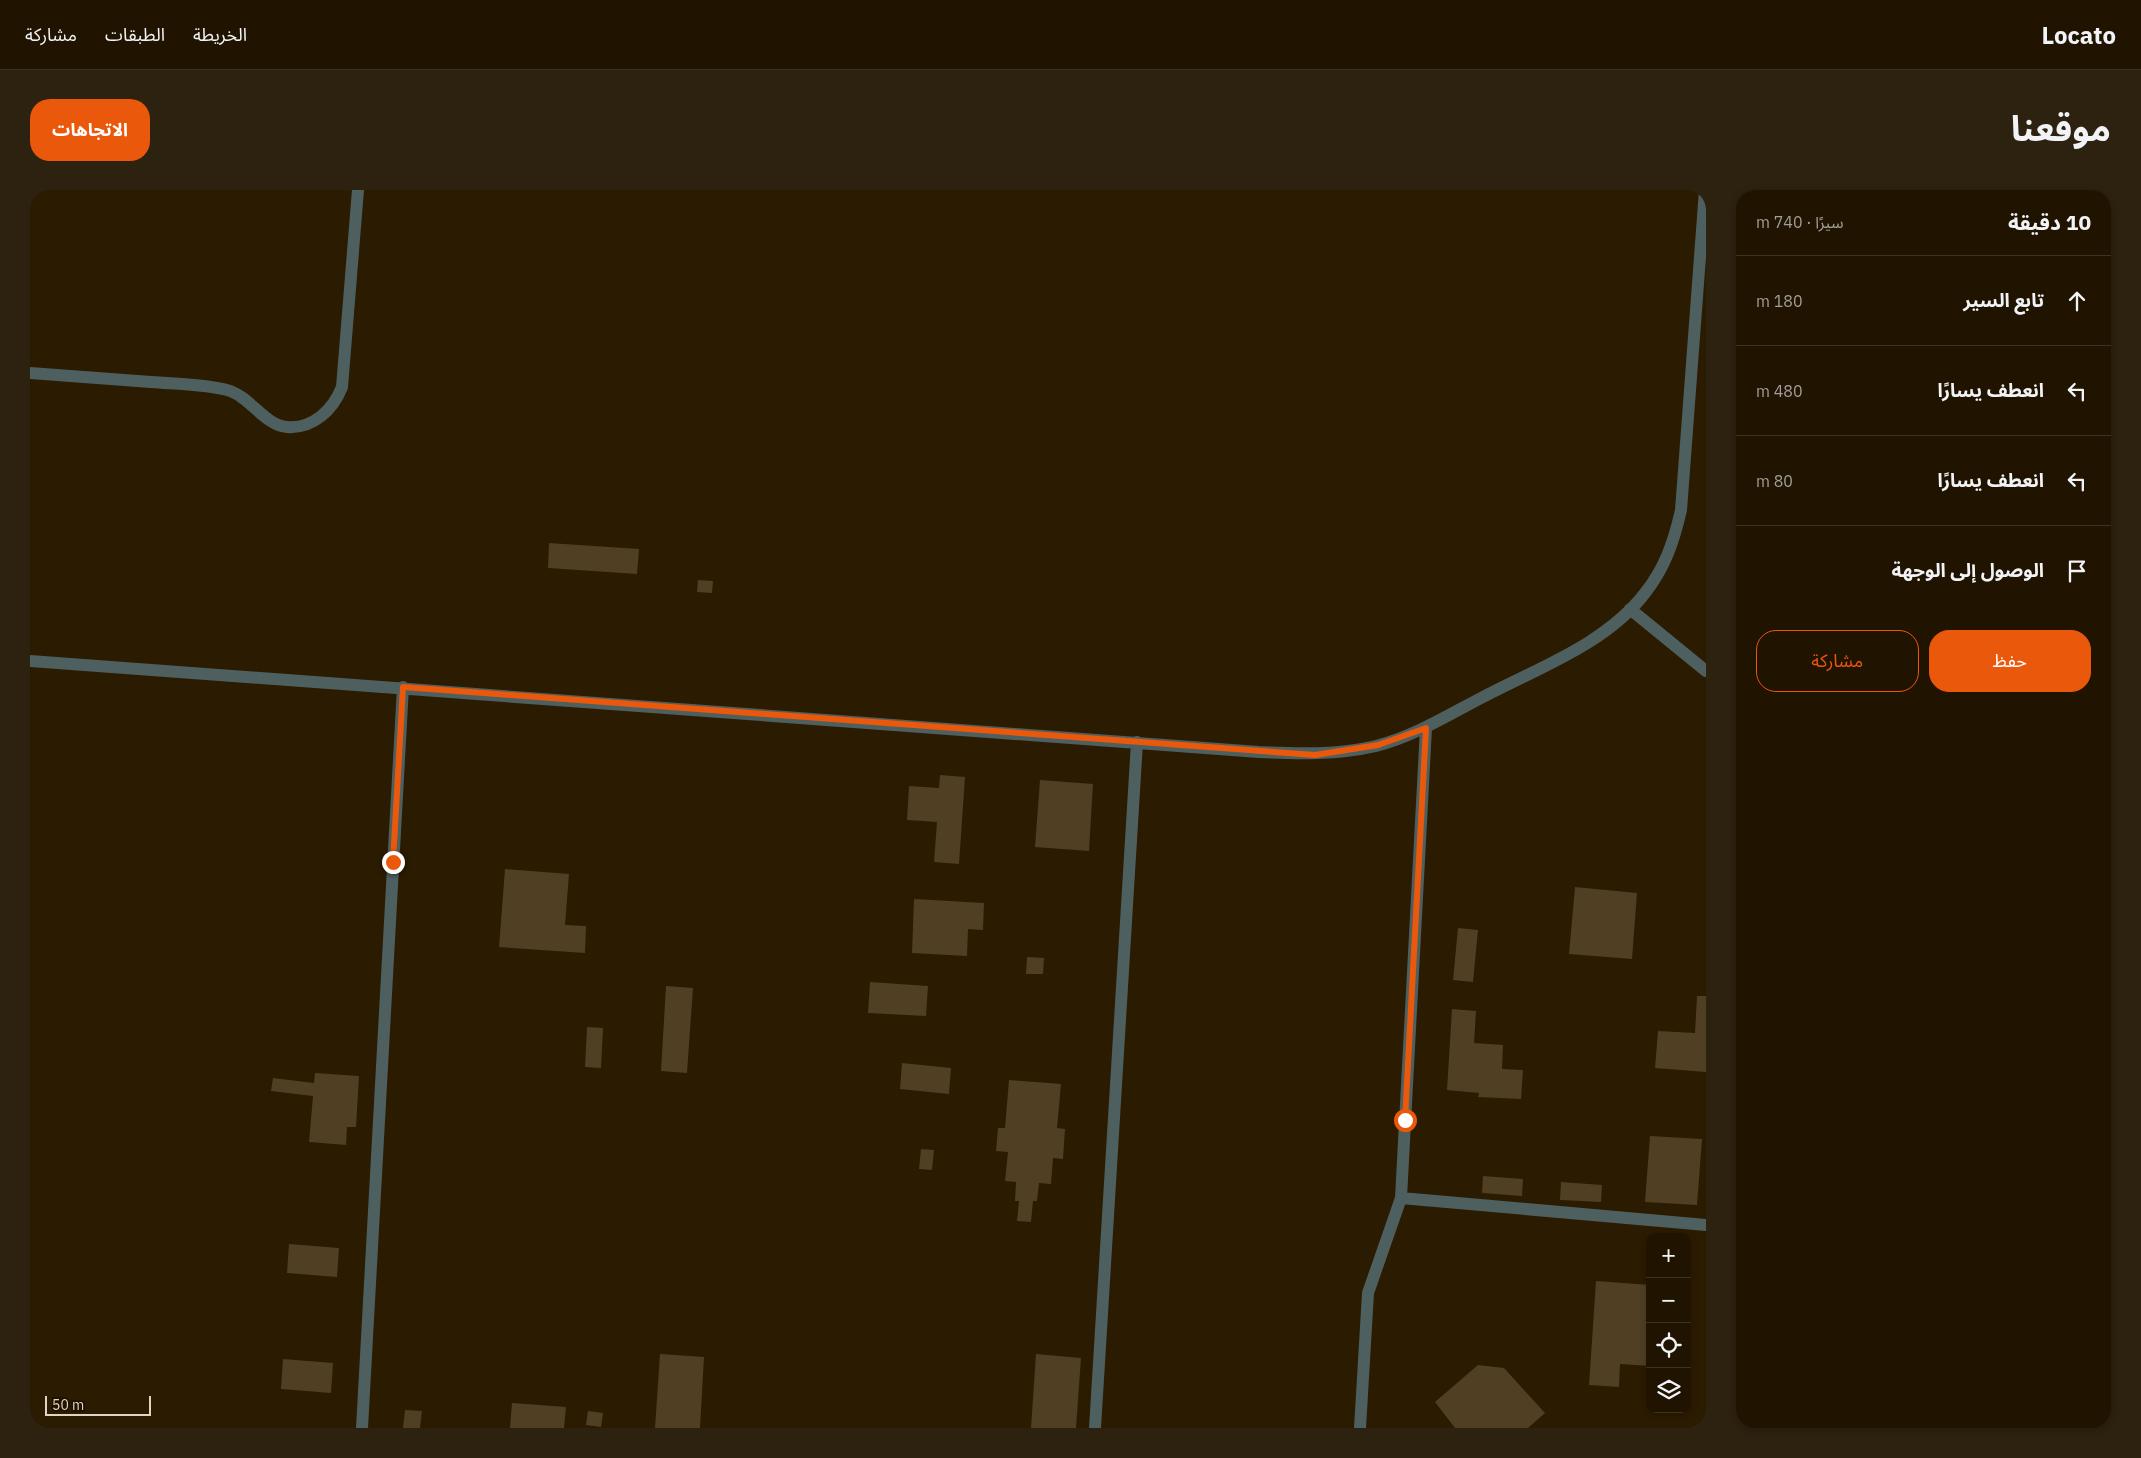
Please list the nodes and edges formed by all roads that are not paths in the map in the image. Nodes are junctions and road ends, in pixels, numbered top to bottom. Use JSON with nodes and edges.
{"nodes":[{"id":1,"x":358,"y":190,"type":"edge"},
{"id":2,"x":1705,"y":190,"type":"edge"},
{"id":3,"x":30,"y":373,"type":"edge"},
{"id":4,"x":1630,"y":609,"type":"junction"},
{"id":5,"x":30,"y":661,"type":"edge"},
{"id":6,"x":1706,"y":671,"type":"edge"},
{"id":7,"x":403,"y":687,"type":"junction"},
{"id":8,"x":1426,"y":728,"type":"junction"},
{"id":9,"x":1137,"y":742,"type":"junction"},
{"id":10,"x":1401,"y":1198,"type":"junction"},
{"id":11,"x":1706,"y":1225,"type":"edge"},
{"id":12,"x":362,"y":1428,"type":"edge"},
{"id":13,"x":1095,"y":1428,"type":"edge"},
{"id":14,"x":1360,"y":1428,"type":"edge"}],
"edges":[{"from":1,"to":3,"type":"street"},
{"from":2,"to":4,"type":"street"},
{"from":4,"to":6,"type":"street"},
{"from":4,"to":8,"type":"street"},
{"from":5,"to":7,"type":"street"},
{"from":7,"to":9,"type":"street"},
{"from":7,"to":12,"type":"street"},
{"from":8,"to":9,"type":"street"},
{"from":8,"to":10,"type":"street"},
{"from":9,"to":13,"type":"street"},
{"from":10,"to":11,"type":"street"},
{"from":10,"to":14,"type":"street"}]}
